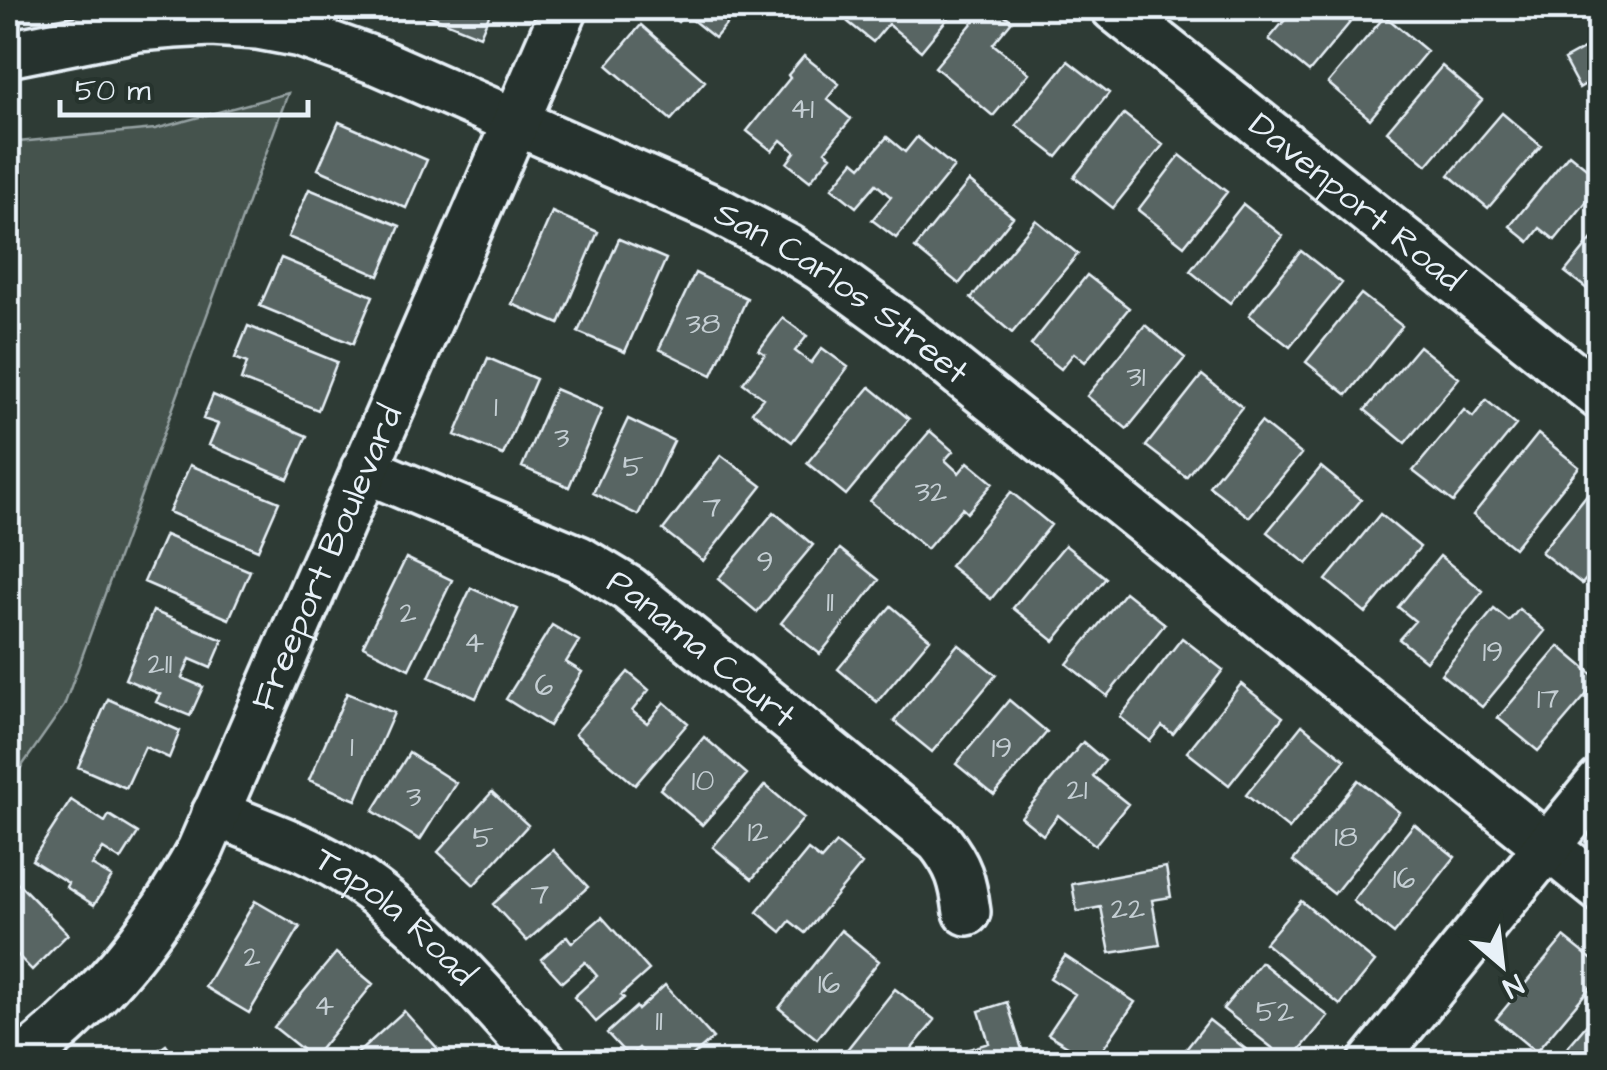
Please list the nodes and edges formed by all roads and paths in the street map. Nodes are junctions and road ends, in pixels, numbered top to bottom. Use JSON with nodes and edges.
{"nodes":[{"id":1,"x":565,"y":8,"type":"edge"},
{"id":2,"x":1114,"y":8,"type":"edge"},
{"id":3,"x":8,"y":54,"type":"edge"},
{"id":4,"x":514,"y":122,"type":"junction"},
{"id":5,"x":1600,"y":398,"type":"edge"},
{"id":6,"x":364,"y":469,"type":"junction"},
{"id":7,"x":1600,"y":782,"type":"edge"},
{"id":8,"x":215,"y":814,"type":"junction"},
{"id":9,"x":1547,"y":847,"type":"junction"},
{"id":10,"x":1600,"y":889,"type":"edge"},
{"id":11,"x":967,"y":912,"type":"dead end"},
{"id":12,"x":21,"y":1062,"type":"edge"},
{"id":13,"x":544,"y":1062,"type":"edge"},
{"id":14,"x":1372,"y":1062,"type":"edge"}],
"edges":[{"from":1,"to":4,"type":"street","name":"Freeport Boulevard"},
{"from":2,"to":5,"type":"street","name":"Davenport Road"},
{"from":3,"to":4,"type":"street","name":"San Carlos Street"},
{"from":4,"to":6,"type":"street","name":"Freeport Boulevard"},
{"from":4,"to":9,"type":"street","name":"San Carlos Street"},
{"from":6,"to":8,"type":"street","name":"Freeport Boulevard"},
{"from":6,"to":11,"type":"street","name":"Panama Court"},
{"from":7,"to":9,"type":"street"},
{"from":8,"to":12,"type":"street","name":"Freeport Boulevard"},
{"from":8,"to":13,"type":"street","name":"Tapola Road"},
{"from":9,"to":10,"type":"street","name":"San Carlos Street"},
{"from":9,"to":14,"type":"street"}]}
